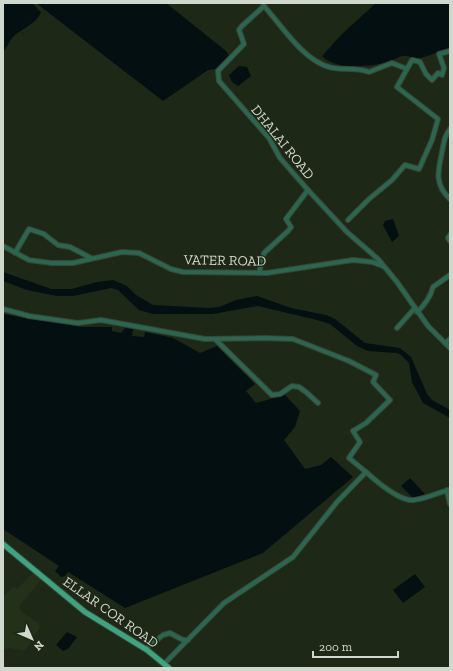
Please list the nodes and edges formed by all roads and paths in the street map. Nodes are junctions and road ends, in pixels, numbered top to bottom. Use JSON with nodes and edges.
{"nodes":[{"id":1,"x":263,"y":5,"type":"edge"},
{"id":2,"x":450,"y":51,"type":"edge"},
{"id":3,"x":407,"y":70,"type":"junction"},
{"id":4,"x":450,"y":129,"type":"edge"},
{"id":5,"x":308,"y":190,"type":"junction"},
{"id":6,"x":450,"y":198,"type":"edge"},
{"id":7,"x":348,"y":220,"type":"dead end"},
{"id":8,"x":450,"y":235,"type":"edge"},
{"id":9,"x":450,"y":241,"type":"edge"},
{"id":10,"x":3,"y":246,"type":"edge"},
{"id":11,"x":15,"y":253,"type":"junction"},
{"id":12,"x":91,"y":258,"type":"junction"},
{"id":13,"x":383,"y":266,"type":"junction"},
{"id":14,"x":259,"y":273,"type":"junction"},
{"id":15,"x":450,"y":274,"type":"edge"},
{"id":16,"x":3,"y":309,"type":"edge"},
{"id":17,"x":416,"y":310,"type":"junction"},
{"id":18,"x":397,"y":328,"type":"dead end"},
{"id":19,"x":450,"y":339,"type":"edge"},
{"id":20,"x":216,"y":340,"type":"junction"},
{"id":21,"x":445,"y":343,"type":"junction"},
{"id":22,"x":450,"y":348,"type":"edge"},
{"id":23,"x":318,"y":403,"type":"dead end"},
{"id":24,"x":366,"y":472,"type":"junction"},
{"id":25,"x":448,"y":490,"type":"edge"},
{"id":26,"x":450,"y":504,"type":"edge"},
{"id":27,"x":3,"y":544,"type":"edge"},
{"id":28,"x":188,"y":640,"type":"junction"},
{"id":29,"x":147,"y":648,"type":"dead end"},
{"id":30,"x":164,"y":664,"type":"junction"},
{"id":31,"x":169,"y":668,"type":"edge"}],
"edges":[{"from":1,"to":3,"type":"street"},
{"from":1,"to":5,"type":"street","name":"DHALAI ROAD"},
{"from":2,"to":3,"type":"street"},
{"from":3,"to":7,"type":"street"},
{"from":4,"to":6,"type":"street"},
{"from":5,"to":13,"type":"street","name":"DHALAI ROAD"},
{"from":5,"to":14,"type":"street"},
{"from":8,"to":9,"type":"street"},
{"from":10,"to":11,"type":"street","name":"VATER ROAD"},
{"from":11,"to":12,"type":"street","name":"VATER ROAD"},
{"from":11,"to":12,"type":"street"},
{"from":12,"to":14,"type":"street","name":"VATER ROAD"},
{"from":13,"to":14,"type":"street","name":"VATER ROAD"},
{"from":13,"to":17,"type":"street","name":"DHALAI ROAD"},
{"from":15,"to":17,"type":"street"},
{"from":16,"to":20,"type":"street"},
{"from":17,"to":18,"type":"street"},
{"from":17,"to":21,"type":"street","name":"DHALAI ROAD"},
{"from":19,"to":21,"type":"street"},
{"from":20,"to":23,"type":"street"},
{"from":20,"to":24,"type":"street"},
{"from":21,"to":22,"type":"street","name":"DHALAI ROAD"},
{"from":24,"to":25,"type":"street"},
{"from":24,"to":28,"type":"street"},
{"from":25,"to":26,"type":"street"},
{"from":27,"to":30,"type":"main road","name":"ELLAR COR ROAD"},
{"from":28,"to":29,"type":"street"},
{"from":28,"to":30,"type":"street"},
{"from":30,"to":31,"type":"main road","name":"ELLAR COR ROAD"}]}
